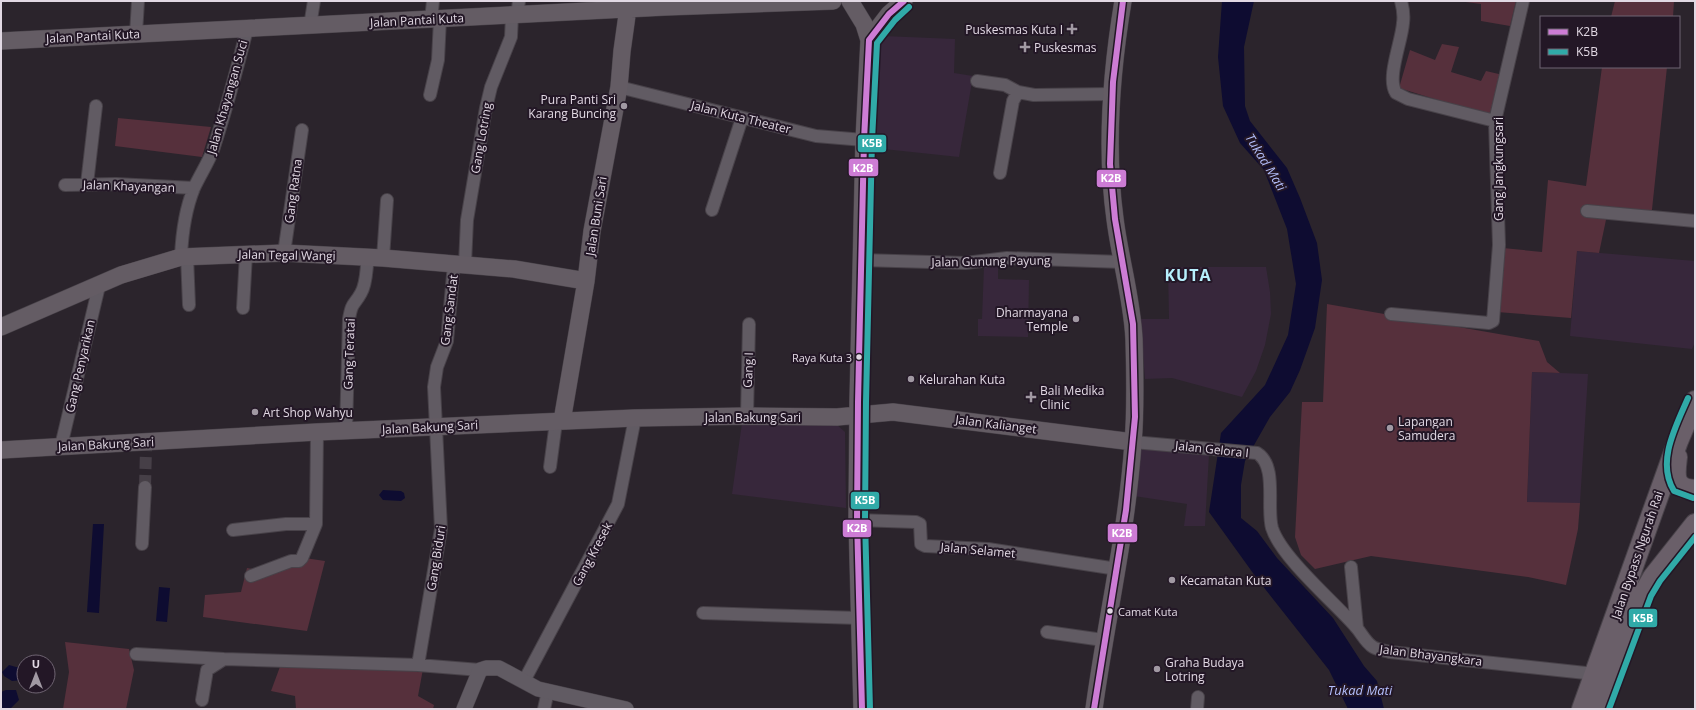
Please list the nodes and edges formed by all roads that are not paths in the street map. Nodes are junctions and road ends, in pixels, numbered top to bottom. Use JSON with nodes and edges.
{"nodes":[{"id":1,"x":138,"y":1,"type":"edge"},
{"id":2,"x":314,"y":1,"type":"edge"},
{"id":3,"x":433,"y":1,"type":"edge"},
{"id":4,"x":816,"y":1,"type":"edge"},
{"id":5,"x":833,"y":1,"type":"edge"},
{"id":6,"x":850,"y":1,"type":"edge"},
{"id":7,"x":904,"y":1,"type":"edge"},
{"id":8,"x":1123,"y":1,"type":"edge"},
{"id":9,"x":1401,"y":1,"type":"edge"},
{"id":10,"x":1523,"y":1,"type":"edge"},
{"id":11,"x":659,"y":4,"type":"edge"},
{"id":12,"x":628,"y":6,"type":"edge"},
{"id":13,"x":516,"y":11,"type":"edge"},
{"id":14,"x":436,"y":19,"type":"junction"},
{"id":15,"x":310,"y":26,"type":"junction"},
{"id":16,"x":247,"y":29,"type":"junction"},
{"id":17,"x":136,"y":34,"type":"junction"},
{"id":18,"x":869,"y":40,"type":"junction"},
{"id":19,"x":1,"y":41,"type":"edge"},
{"id":20,"x":977,"y":81,"type":"dead end"},
{"id":21,"x":619,"y":87,"type":"junction"},
{"id":22,"x":1018,"y":92,"type":"junction"},
{"id":23,"x":1111,"y":94,"type":"junction"},
{"id":24,"x":430,"y":95,"type":"dead end"},
{"id":25,"x":96,"y":106,"type":"dead end"},
{"id":26,"x":742,"y":118,"type":"junction"},
{"id":27,"x":1495,"y":121,"type":"junction"},
{"id":28,"x":302,"y":130,"type":"dead end"},
{"id":29,"x":864,"y":140,"type":"junction"},
{"id":30,"x":1000,"y":173,"type":"dead end"},
{"id":31,"x":87,"y":184,"type":"junction"},
{"id":32,"x":65,"y":186,"type":"dead end"},
{"id":33,"x":194,"y":188,"type":"junction"},
{"id":34,"x":387,"y":200,"type":"dead end"},
{"id":35,"x":712,"y":210,"type":"dead end"},
{"id":36,"x":1587,"y":211,"type":"dead end"},
{"id":37,"x":1695,"y":221,"type":"edge"},
{"id":38,"x":284,"y":253,"type":"junction"},
{"id":39,"x":246,"y":254,"type":"junction"},
{"id":40,"x":184,"y":257,"type":"junction"},
{"id":41,"x":375,"y":258,"type":"junction"},
{"id":42,"x":860,"y":260,"type":"junction"},
{"id":43,"x":1122,"y":262,"type":"junction"},
{"id":44,"x":459,"y":264,"type":"junction"},
{"id":45,"x":586,"y":281,"type":"junction"},
{"id":46,"x":99,"y":286,"type":"junction"},
{"id":47,"x":189,"y":305,"type":"dead end"},
{"id":48,"x":243,"y":308,"type":"dead end"},
{"id":49,"x":1391,"y":314,"type":"dead end"},
{"id":50,"x":749,"y":324,"type":"dead end"},
{"id":51,"x":1,"y":327,"type":"edge"},
{"id":52,"x":1695,"y":402,"type":"edge"},
{"id":53,"x":859,"y":414,"type":"junction"},
{"id":54,"x":747,"y":416,"type":"junction"},
{"id":55,"x":635,"y":418,"type":"junction"},
{"id":56,"x":559,"y":422,"type":"junction"},
{"id":57,"x":437,"y":427,"type":"junction"},
{"id":58,"x":346,"y":431,"type":"junction"},
{"id":59,"x":317,"y":432,"type":"junction"},
{"id":60,"x":1678,"y":441,"type":"junction"},
{"id":61,"x":1133,"y":442,"type":"junction"},
{"id":62,"x":61,"y":446,"type":"junction"},
{"id":63,"x":1,"y":450,"type":"edge"},
{"id":64,"x":550,"y":467,"type":"dead end"},
{"id":65,"x":145,"y":487,"type":"tunnel mouth"},
{"id":66,"x":1695,"y":490,"type":"edge"},
{"id":67,"x":857,"y":520,"type":"junction"},
{"id":68,"x":316,"y":524,"type":"junction"},
{"id":69,"x":1695,"y":524,"type":"edge"},
{"id":70,"x":233,"y":530,"type":"dead end"},
{"id":71,"x":142,"y":544,"type":"dead end"},
{"id":72,"x":1351,"y":566,"type":"dead end"},
{"id":73,"x":1117,"y":569,"type":"junction"},
{"id":74,"x":1301,"y":570,"type":"joint"},
{"id":75,"x":251,"y":576,"type":"dead end"},
{"id":76,"x":703,"y":613,"type":"dead end"},
{"id":77,"x":859,"y":618,"type":"junction"},
{"id":78,"x":1357,"y":628,"type":"junction"},
{"id":79,"x":1047,"y":632,"type":"dead end"},
{"id":80,"x":1104,"y":640,"type":"junction"},
{"id":81,"x":136,"y":654,"type":"dead end"},
{"id":82,"x":224,"y":659,"type":"junction"},
{"id":83,"x":418,"y":665,"type":"junction"},
{"id":84,"x":480,"y":670,"type":"junction"},
{"id":85,"x":1595,"y":674,"type":"junction"},
{"id":86,"x":524,"y":682,"type":"junction"},
{"id":87,"x":548,"y":691,"type":"junction"},
{"id":88,"x":1198,"y":697,"type":"dead end"},
{"id":89,"x":202,"y":700,"type":"dead end"},
{"id":90,"x":595,"y":706,"type":"edge"},
{"id":91,"x":464,"y":709,"type":"edge"},
{"id":92,"x":544,"y":709,"type":"edge"},
{"id":93,"x":626,"y":709,"type":"edge"},
{"id":94,"x":862,"y":709,"type":"edge"},
{"id":95,"x":1094,"y":709,"type":"edge"},
{"id":96,"x":1197,"y":709,"type":"edge"},
{"id":97,"x":1582,"y":709,"type":"edge"},
{"id":98,"x":1600,"y":709,"type":"edge"}],
"edges":[{"from":1,"to":17,"type":"street"},
{"from":2,"to":15,"type":"street"},
{"from":3,"to":14,"type":"street"},
{"from":4,"to":5,"type":"main road","name":"Jalan Pantai Kuta"},
{"from":4,"to":11,"type":"main road","name":"Jalan Pantai Kuta"},
{"from":6,"to":18,"type":"main road"},
{"from":7,"to":18,"type":"main road"},
{"from":8,"to":23,"type":"main road"},
{"from":9,"to":27,"type":"street"},
{"from":10,"to":27,"type":"street","name":"Gang Jangkungsari"},
{"from":11,"to":12,"type":"main road","name":"Jalan Pantai Kuta"},
{"from":12,"to":13,"type":"main road","name":"Jalan Pantai Kuta"},
{"from":12,"to":21,"type":"main road","name":"Jalan Buni Sari"},
{"from":13,"to":14,"type":"main road","name":"Jalan Pantai Kuta"},
{"from":13,"to":44,"type":"street","name":"Gang Lotring"},
{"from":14,"to":15,"type":"main road","name":"Jalan Pantai Kuta"},
{"from":14,"to":24,"type":"street"},
{"from":15,"to":16,"type":"main road","name":"Jalan Pantai Kuta"},
{"from":16,"to":17,"type":"main road","name":"Jalan Pantai Kuta"},
{"from":16,"to":33,"type":"street","name":"Jalan Khayangan Suci"},
{"from":17,"to":19,"type":"main road","name":"Jalan Pantai Kuta"},
{"from":18,"to":29,"type":"main road"},
{"from":20,"to":22,"type":"street"},
{"from":21,"to":26,"type":"street","name":"Jalan Kuta Theater"},
{"from":21,"to":45,"type":"main road","name":"Jalan Buni Sari"},
{"from":22,"to":23,"type":"street"},
{"from":22,"to":30,"type":"street"},
{"from":23,"to":43,"type":"main road"},
{"from":25,"to":31,"type":"street"},
{"from":26,"to":29,"type":"street","name":"Jalan Kuta Theater"},
{"from":26,"to":35,"type":"street"},
{"from":27,"to":49,"type":"street","name":"Gang Jangkungsari"},
{"from":28,"to":38,"type":"street","name":"Gang Ratna"},
{"from":29,"to":42,"type":"main road"},
{"from":31,"to":32,"type":"street","name":"Jalan Khayangan"},
{"from":31,"to":33,"type":"street","name":"Jalan Khayangan"},
{"from":33,"to":40,"type":"street","name":"Jalan Khayangan Suci"},
{"from":34,"to":41,"type":"street","name":"Gang Teratai"},
{"from":36,"to":37,"type":"street"},
{"from":38,"to":39,"type":"main road","name":"Jalan Tegal Wangi"},
{"from":38,"to":41,"type":"main road","name":"Jalan Tegal Wangi"},
{"from":39,"to":40,"type":"main road","name":"Jalan Tegal Wangi"},
{"from":39,"to":48,"type":"street"},
{"from":40,"to":46,"type":"main road","name":"Jalan Tegal Wangi"},
{"from":40,"to":47,"type":"street","name":"Jalan Khayangan Suci"},
{"from":41,"to":44,"type":"main road","name":"Jalan Tegal Wangi"},
{"from":41,"to":58,"type":"street","name":"Gang Teratai"},
{"from":42,"to":43,"type":"street","name":"Jalan Gunung Payung"},
{"from":42,"to":53,"type":"main road"},
{"from":43,"to":61,"type":"main road"},
{"from":44,"to":45,"type":"main road","name":"Jalan Tegal Wangi"},
{"from":44,"to":57,"type":"street","name":"Gang Sandat"},
{"from":45,"to":56,"type":"main road","name":"Jalan Buni Sari"},
{"from":46,"to":51,"type":"main road","name":"Jalan Tegal Wangi"},
{"from":46,"to":62,"type":"street","name":"Gang Penyarikan"},
{"from":50,"to":54,"type":"street","name":"Gang I"},
{"from":52,"to":60,"type":"highway","name":"Jalan Bypass Ngurah Rai"},
{"from":53,"to":54,"type":"main road","name":"Jalan Bakung Sari"},
{"from":53,"to":61,"type":"main road","name":"Jalan Kalianget"},
{"from":53,"to":67,"type":"main road"},
{"from":54,"to":55,"type":"main road","name":"Jalan Bakung Sari"},
{"from":55,"to":56,"type":"main road","name":"Jalan Bakung Sari"},
{"from":55,"to":86,"type":"street","name":"Gang Kresek"},
{"from":56,"to":57,"type":"main road","name":"Jalan Bakung Sari"},
{"from":56,"to":64,"type":"street"},
{"from":57,"to":58,"type":"main road","name":"Jalan Bakung Sari"},
{"from":57,"to":83,"type":"street","name":"Gang Biduri"},
{"from":58,"to":59,"type":"main road","name":"Jalan Bakung Sari"},
{"from":59,"to":62,"type":"main road","name":"Jalan Bakung Sari"},
{"from":59,"to":68,"type":"street"},
{"from":60,"to":66,"type":"highway"},
{"from":60,"to":85,"type":"highway","name":"Jalan Bypass Ngurah Rai"},
{"from":61,"to":73,"type":"main road"},
{"from":61,"to":74,"type":"street","name":"Jalan Gelora I"},
{"from":62,"to":63,"type":"main road","name":"Jalan Bakung Sari"},
{"from":65,"to":71,"type":"street"},
{"from":67,"to":73,"type":"street","name":"Jalan Selamet"},
{"from":67,"to":77,"type":"main road"},
{"from":68,"to":70,"type":"street"},
{"from":68,"to":75,"type":"street"},
{"from":69,"to":98,"type":"highway","name":"Jalan Bypass Ngurah Rai"},
{"from":72,"to":78,"type":"street"},
{"from":73,"to":80,"type":"main road"},
{"from":74,"to":78,"type":"street","name":"Jalan Bhayangkara"},
{"from":76,"to":77,"type":"street"},
{"from":77,"to":94,"type":"main road"},
{"from":78,"to":85,"type":"street","name":"Jalan Bhayangkara"},
{"from":79,"to":80,"type":"street"},
{"from":80,"to":95,"type":"main road"},
{"from":81,"to":82,"type":"street"},
{"from":82,"to":83,"type":"street"},
{"from":82,"to":89,"type":"street"},
{"from":83,"to":84,"type":"street"},
{"from":84,"to":86,"type":"street"},
{"from":84,"to":91,"type":"street"},
{"from":85,"to":97,"type":"highway","name":"Jalan Bypass Ngurah Rai"},
{"from":86,"to":87,"type":"street"},
{"from":87,"to":90,"type":"street"},
{"from":87,"to":92,"type":"street"},
{"from":88,"to":96,"type":"street"},
{"from":90,"to":93,"type":"street"}]}
